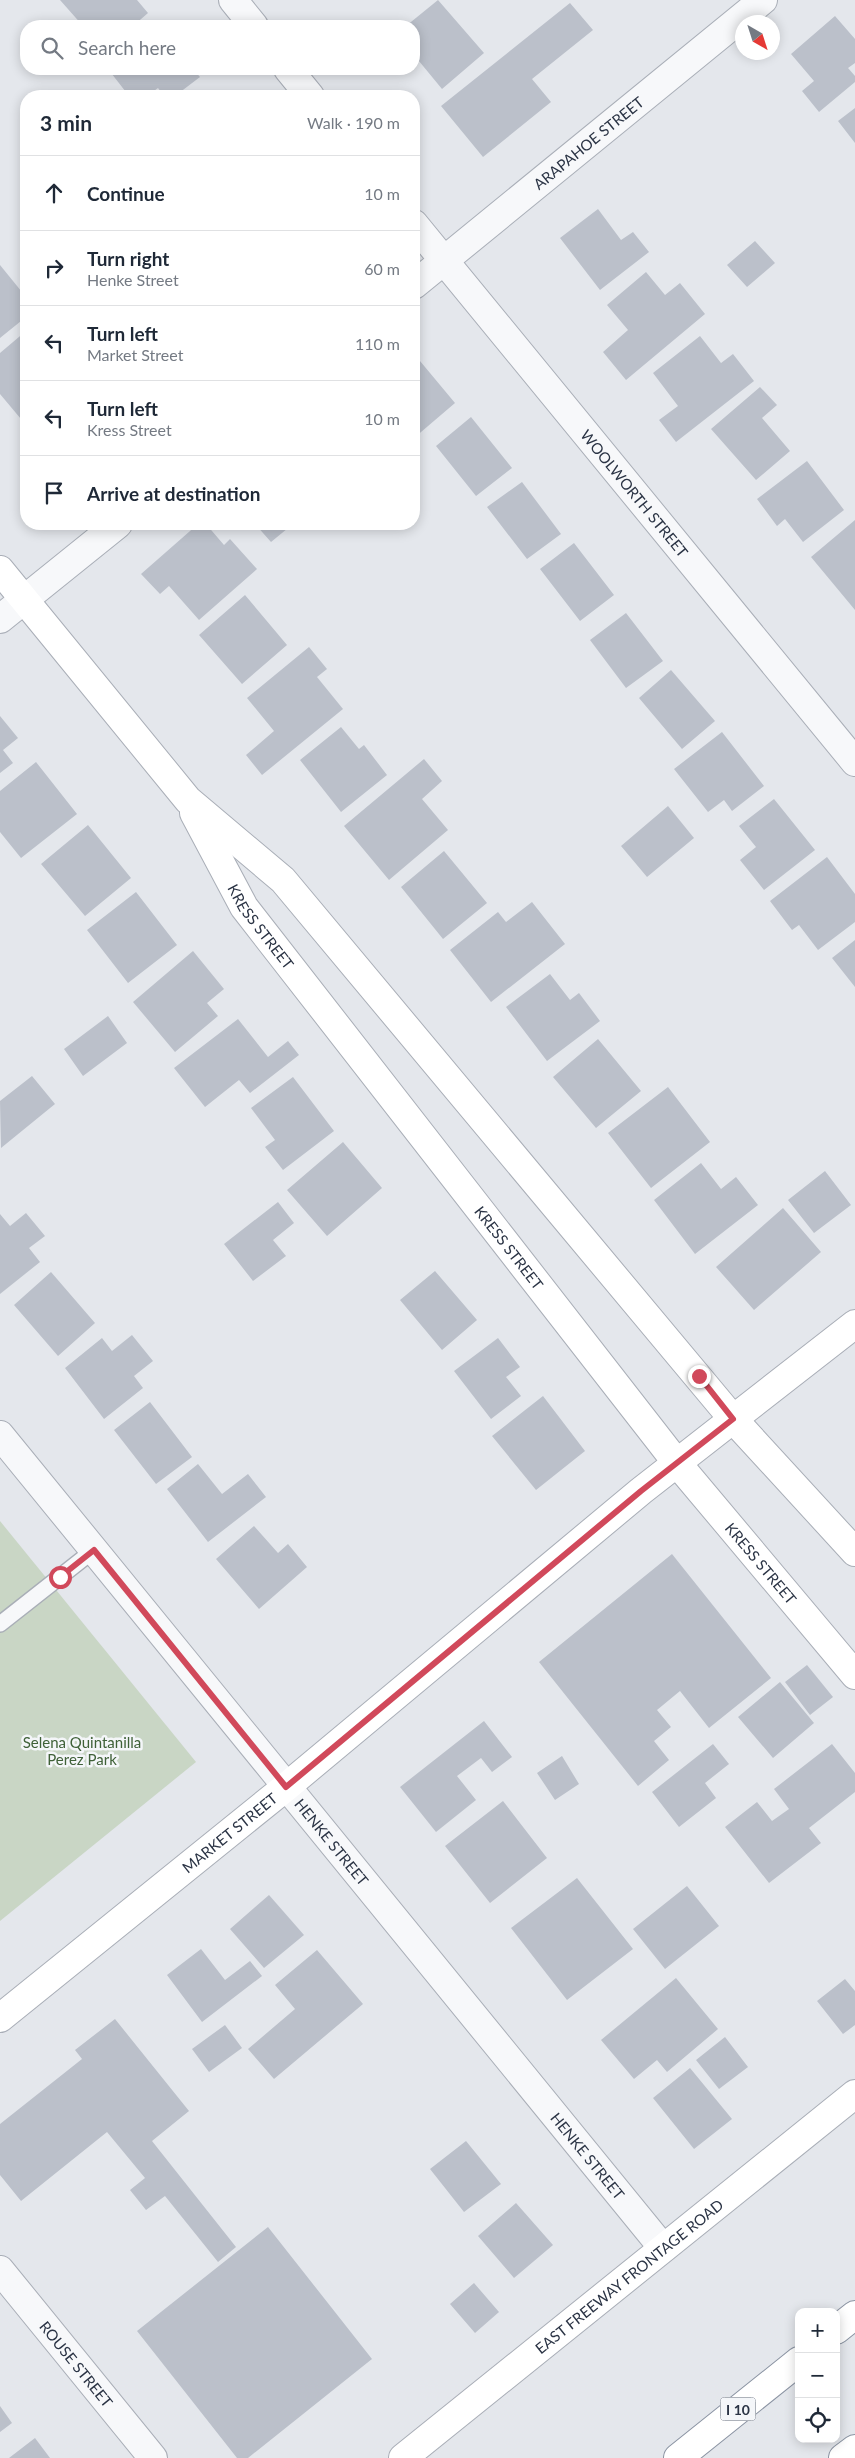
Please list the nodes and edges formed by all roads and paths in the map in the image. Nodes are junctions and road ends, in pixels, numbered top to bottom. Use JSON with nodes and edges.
{"nodes":[{"id":1,"x":233,"y":0,"type":"edge"},
{"id":2,"x":763,"y":0,"type":"edge"},
{"id":3,"x":249,"y":20,"type":"edge"},
{"id":4,"x":293,"y":75,"type":"edge"},
{"id":5,"x":305,"y":90,"type":"edge"},
{"id":6,"x":420,"y":231,"type":"edge"},
{"id":7,"x":444,"y":261,"type":"junction"},
{"id":8,"x":420,"y":280,"type":"edge"},
{"id":9,"x":111,"y":530,"type":"edge"},
{"id":10,"x":0,"y":570,"type":"edge"},
{"id":11,"x":24,"y":600,"type":"junction"},
{"id":12,"x":0,"y":619,"type":"edge"},
{"id":13,"x":855,"y":762,"type":"edge"},
{"id":14,"x":188,"y":800,"type":"junction"},
{"id":15,"x":855,"y":1324,"type":"edge"},
{"id":16,"x":733,"y":1419,"type":"junction"},
{"id":17,"x":0,"y":1435,"type":"edge"},
{"id":18,"x":677,"y":1463,"type":"junction"},
{"id":19,"x":94,"y":1550,"type":"junction"},
{"id":20,"x":855,"y":1552,"type":"edge"},
{"id":21,"x":0,"y":1624,"type":"edge"},
{"id":22,"x":855,"y":1675,"type":"edge"},
{"id":23,"x":286,"y":1787,"type":"junction"},
{"id":24,"x":0,"y":2018,"type":"edge"},
{"id":25,"x":855,"y":2094,"type":"edge"},
{"id":26,"x":663,"y":2248,"type":"junction"},
{"id":27,"x":0,"y":2270,"type":"edge"},
{"id":28,"x":855,"y":2315,"type":"edge"},
{"id":29,"x":840,"y":2327,"type":"edge"},
{"id":30,"x":795,"y":2364,"type":"edge"},
{"id":31,"x":855,"y":2449,"type":"edge"},
{"id":32,"x":153,"y":2458,"type":"edge"},
{"id":33,"x":403,"y":2458,"type":"edge"},
{"id":34,"x":678,"y":2458,"type":"edge"},
{"id":35,"x":843,"y":2458,"type":"edge"}],
"edges":[{"from":1,"to":3,"type":"street"},
{"from":2,"to":7,"type":"street","name":"ARAPAHOE STREET"},
{"from":4,"to":5,"type":"street"},
{"from":6,"to":7,"type":"street","name":"WOOLWORTH STREET"},
{"from":7,"to":8,"type":"street","name":"ARAPAHOE STREET"},
{"from":7,"to":13,"type":"street","name":"WOOLWORTH STREET"},
{"from":9,"to":11,"type":"street"},
{"from":10,"to":11,"type":"main road","name":"KRESS STREET"},
{"from":11,"to":12,"type":"street"},
{"from":11,"to":14,"type":"main road","name":"KRESS STREET"},
{"from":14,"to":16,"type":"main road","name":"KRESS STREET"},
{"from":14,"to":18,"type":"main road","name":"KRESS STREET"},
{"from":15,"to":16,"type":"main road","name":"MARKET STREET"},
{"from":16,"to":18,"type":"main road","name":"MARKET STREET"},
{"from":16,"to":20,"type":"main road","name":"KRESS STREET"},
{"from":17,"to":19,"type":"street","name":"HENKE STREET"},
{"from":18,"to":22,"type":"main road","name":"KRESS STREET"},
{"from":18,"to":23,"type":"main road","name":"MARKET STREET"},
{"from":19,"to":21,"type":"lane"},
{"from":19,"to":23,"type":"street","name":"HENKE STREET"},
{"from":23,"to":24,"type":"main road","name":"MARKET STREET"},
{"from":23,"to":26,"type":"street","name":"HENKE STREET"},
{"from":25,"to":26,"type":"main road","name":"EAST FREEWAY FRONTAGE ROAD"},
{"from":26,"to":33,"type":"main road","name":"EAST FREEWAY FRONTAGE ROAD"},
{"from":27,"to":32,"type":"street","name":"ROUSE STREET"},
{"from":28,"to":29,"type":"main road"},
{"from":30,"to":34,"type":"main road","number":"I 10"},
{"from":31,"to":35,"type":"main road"}]}
